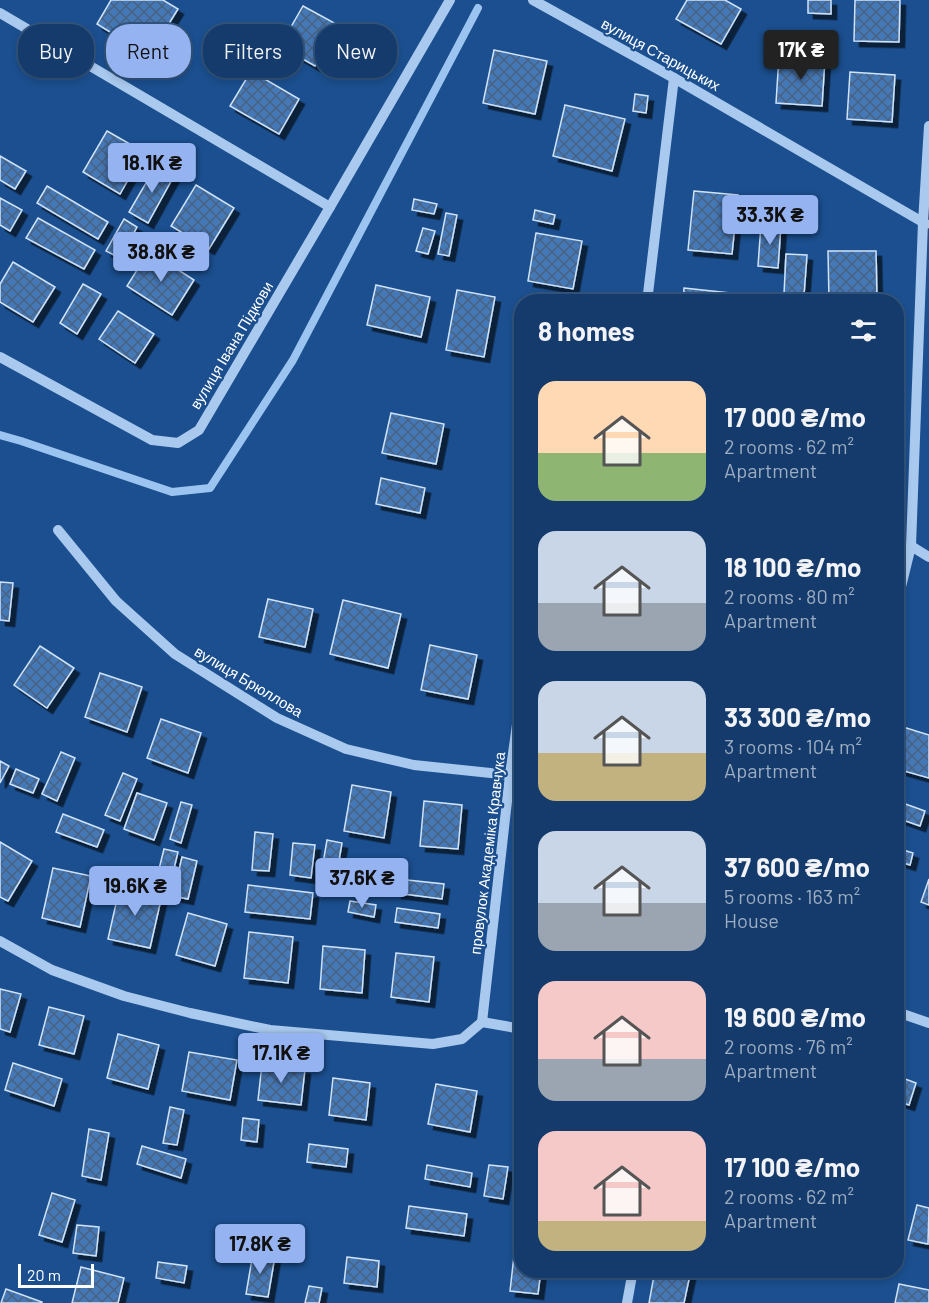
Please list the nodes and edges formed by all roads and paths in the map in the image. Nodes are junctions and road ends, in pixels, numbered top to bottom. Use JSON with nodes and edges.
{"nodes":[{"id":1,"x":450,"y":0,"type":"edge"},
{"id":2,"x":533,"y":0,"type":"edge"},
{"id":3,"x":0,"y":13,"type":"edge"},
{"id":4,"x":674,"y":78,"type":"junction"},
{"id":5,"x":929,"y":126,"type":"edge"},
{"id":6,"x":330,"y":207,"type":"junction"},
{"id":7,"x":926,"y":224,"type":"edge"},
{"id":8,"x":648,"y":294,"type":"edge"},
{"id":9,"x":0,"y":357,"type":"edge"},
{"id":10,"x":58,"y":530,"type":"dead end"},
{"id":11,"x":911,"y":546,"type":"junction"},
{"id":12,"x":929,"y":557,"type":"edge"},
{"id":13,"x":904,"y":574,"type":"edge"},
{"id":14,"x":514,"y":746,"type":"edge"},
{"id":15,"x":510,"y":775,"type":"junction"},
{"id":16,"x":0,"y":941,"type":"edge"},
{"id":17,"x":904,"y":1014,"type":"edge"},
{"id":18,"x":482,"y":1022,"type":"junction"},
{"id":19,"x":929,"y":1023,"type":"edge"},
{"id":20,"x":514,"y":1028,"type":"edge"},
{"id":21,"x":632,"y":1278,"type":"edge"},
{"id":22,"x":627,"y":1303,"type":"edge"}],
"edges":[{"from":1,"to":6,"type":"street","name":"вулиця Івана Підкови"},
{"from":2,"to":4,"type":"street","name":"вулиця Старицьких"},
{"from":3,"to":6,"type":"street"},
{"from":4,"to":7,"type":"street","name":"вулиця Старицьких"},
{"from":4,"to":8,"type":"street"},
{"from":5,"to":7,"type":"street"},
{"from":6,"to":9,"type":"street","name":"вулиця Івана Підкови"},
{"from":7,"to":11,"type":"street"},
{"from":10,"to":15,"type":"street","name":"вулиця Брюллова"},
{"from":11,"to":12,"type":"street"},
{"from":11,"to":13,"type":"street"},
{"from":14,"to":15,"type":"street","name":"провулок Академіка Кравчука"},
{"from":15,"to":18,"type":"street","name":"провулок Академіка Кравчука"},
{"from":16,"to":18,"type":"street"},
{"from":17,"to":19,"type":"street"},
{"from":18,"to":20,"type":"street"},
{"from":21,"to":22,"type":"street"}]}
